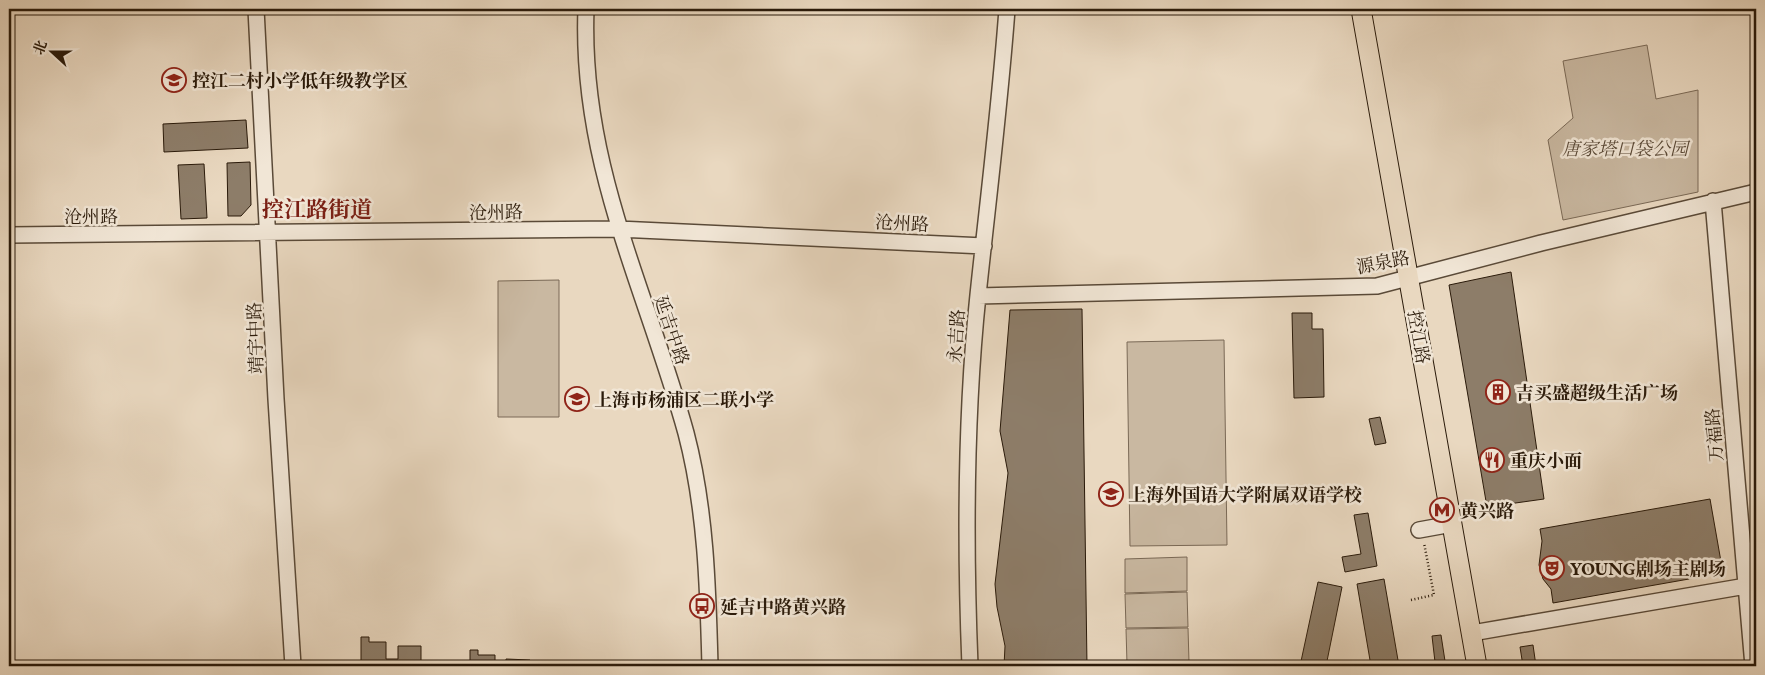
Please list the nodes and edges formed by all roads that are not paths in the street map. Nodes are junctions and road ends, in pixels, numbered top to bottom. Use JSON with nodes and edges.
{"nodes":[{"id":1,"x":256,"y":9,"type":"edge"},
{"id":2,"x":586,"y":9,"type":"edge"},
{"id":3,"x":1007,"y":9,"type":"edge"},
{"id":4,"x":1361,"y":9,"type":"edge"},
{"id":5,"x":1756,"y":192,"type":"edge"},
{"id":6,"x":1714,"y":201,"type":"junction"},
{"id":7,"x":618,"y":229,"type":"junction"},
{"id":8,"x":269,"y":234,"type":"junction"},
{"id":9,"x":9,"y":235,"type":"edge"},
{"id":10,"x":984,"y":246,"type":"junction"},
{"id":11,"x":1409,"y":277,"type":"junction"},
{"id":12,"x":978,"y":296,"type":"junction"},
{"id":13,"x":1452,"y":524,"type":"junction"},
{"id":14,"x":1420,"y":530,"type":"road end"},
{"id":15,"x":1746,"y":586,"type":"junction"},
{"id":16,"x":1472,"y":634,"type":"junction"},
{"id":17,"x":293,"y":666,"type":"edge"},
{"id":18,"x":710,"y":666,"type":"edge"},
{"id":19,"x":970,"y":666,"type":"edge"},
{"id":20,"x":1477,"y":666,"type":"edge"},
{"id":21,"x":1753,"y":666,"type":"edge"}],
"edges":[{"from":1,"to":8,"type":"street","name":"靖宇中路"},
{"from":2,"to":7,"type":"street","name":"延吉中路"},
{"from":3,"to":10,"type":"street","name":"永吉路"},
{"from":4,"to":11,"type":"main road","name":"控江路"},
{"from":5,"to":6,"type":"street","name":"源泉路"},
{"from":6,"to":11,"type":"street","name":"源泉路"},
{"from":6,"to":15,"type":"street","name":"万福路"},
{"from":7,"to":8,"type":"street","name":"沧州路"},
{"from":7,"to":10,"type":"street","name":"沧州路"},
{"from":7,"to":18,"type":"street","name":"延吉中路"},
{"from":8,"to":9,"type":"street","name":"沧州路"},
{"from":8,"to":17,"type":"street","name":"靖宇中路"},
{"from":10,"to":12,"type":"street","name":"永吉路"},
{"from":11,"to":12,"type":"street","name":"源泉路"},
{"from":11,"to":13,"type":"main road","name":"控江路"},
{"from":12,"to":19,"type":"street","name":"永吉路"},
{"from":13,"to":14,"type":"street"},
{"from":13,"to":16,"type":"main road","name":"控江路"},
{"from":15,"to":16,"type":"street"},
{"from":15,"to":21,"type":"street","name":"万福路"},
{"from":16,"to":20,"type":"main road","name":"控江路"}]}
